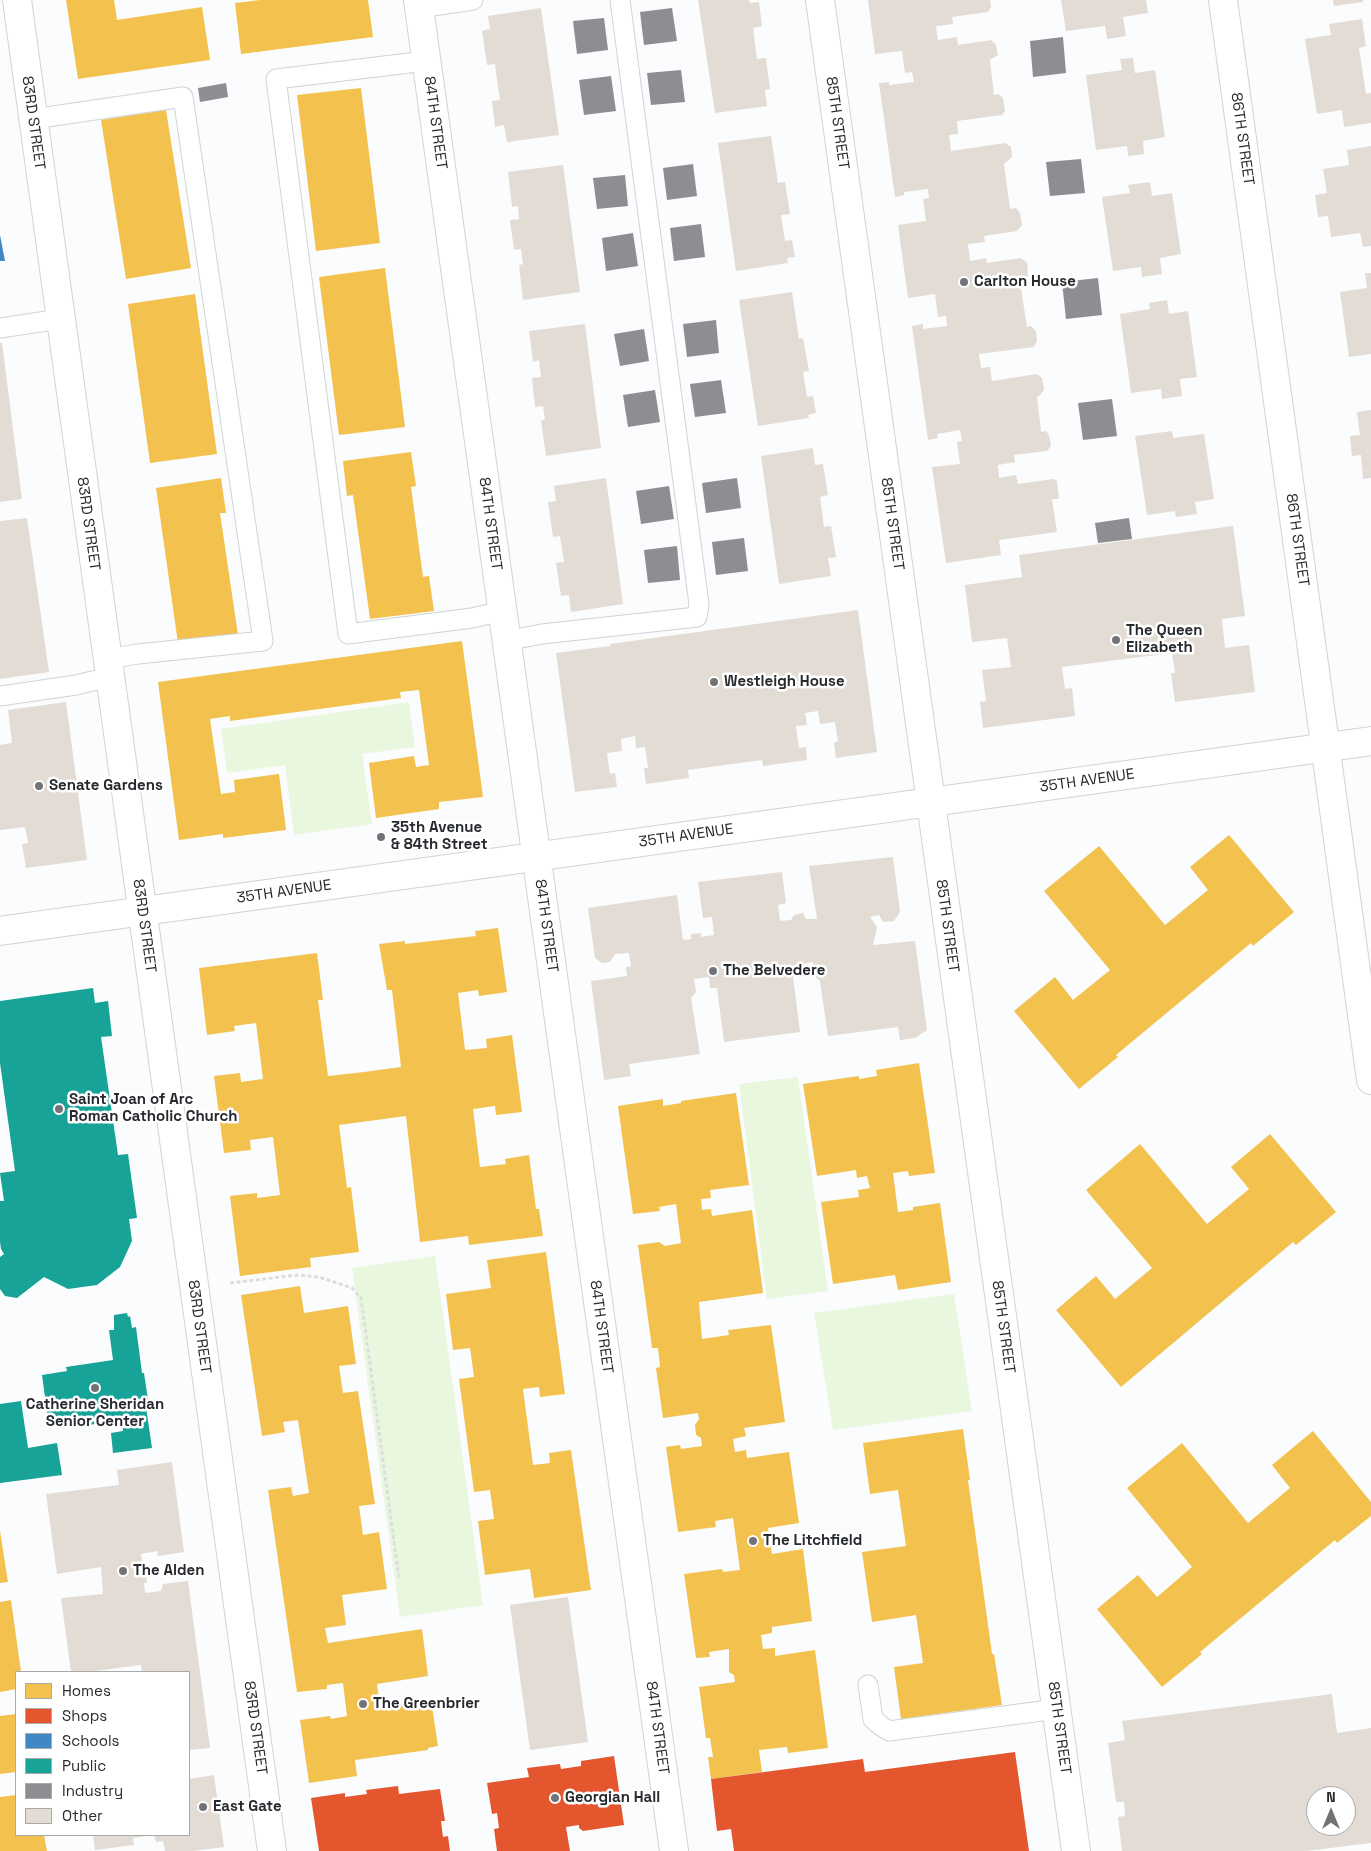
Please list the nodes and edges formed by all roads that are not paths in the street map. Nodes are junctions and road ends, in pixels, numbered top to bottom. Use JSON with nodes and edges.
{"nodes":[{"id":1,"x":17,"y":0,"type":"edge"},
{"id":2,"x":473,"y":0,"type":"edge"},
{"id":3,"x":620,"y":0,"type":"edge"},
{"id":4,"x":820,"y":0,"type":"edge"},
{"id":5,"x":1223,"y":0,"type":"edge"},
{"id":6,"x":419,"y":4,"type":"edge"},
{"id":7,"x":426,"y":61,"type":"junction"},
{"id":8,"x":33,"y":119,"type":"junction"},
{"id":9,"x":60,"y":319,"type":"junction"},
{"id":10,"x":0,"y":328,"type":"edge"},
{"id":11,"x":502,"y":611,"type":"junction"},
{"id":12,"x":506,"y":641,"type":"junction"},
{"id":13,"x":108,"y":668,"type":"junction"},
{"id":14,"x":0,"y":696,"type":"edge"},
{"id":15,"x":1371,"y":741,"type":"edge"},
{"id":16,"x":1325,"y":748,"type":"junction"},
{"id":17,"x":930,"y":802,"type":"junction"},
{"id":18,"x":536,"y":857,"type":"junction"},
{"id":19,"x":142,"y":912,"type":"junction"},
{"id":20,"x":0,"y":931,"type":"edge"},
{"id":21,"x":1371,"y":1080,"type":"edge"},
{"id":22,"x":868,"y":1685,"type":"dead end"},
{"id":23,"x":1057,"y":1709,"type":"junction"},
{"id":24,"x":272,"y":1851,"type":"edge"},
{"id":25,"x":674,"y":1851,"type":"edge"},
{"id":26,"x":1076,"y":1851,"type":"edge"}],
"edges":[{"from":1,"to":8,"type":"street","name":"83RD STREET"},
{"from":2,"to":6,"type":"lane"},
{"from":3,"to":12,"type":"lane"},
{"from":4,"to":17,"type":"street","name":"85TH STREET"},
{"from":5,"to":16,"type":"street","name":"86TH STREET"},
{"from":6,"to":7,"type":"street","name":"84TH STREET"},
{"from":7,"to":11,"type":"street","name":"84TH STREET"},
{"from":7,"to":11,"type":"lane"},
{"from":8,"to":9,"type":"street","name":"83RD STREET"},
{"from":8,"to":13,"type":"lane"},
{"from":9,"to":10,"type":"lane"},
{"from":9,"to":13,"type":"street","name":"83RD STREET"},
{"from":11,"to":12,"type":"street","name":"84TH STREET"},
{"from":12,"to":18,"type":"street","name":"84TH STREET"},
{"from":13,"to":14,"type":"lane"},
{"from":13,"to":19,"type":"street","name":"83RD STREET"},
{"from":15,"to":16,"type":"street","name":"35TH AVENUE"},
{"from":16,"to":17,"type":"street","name":"35TH AVENUE"},
{"from":16,"to":21,"type":"street","name":"86TH STREET"},
{"from":17,"to":18,"type":"street","name":"35TH AVENUE"},
{"from":17,"to":23,"type":"street","name":"85TH STREET"},
{"from":18,"to":19,"type":"street","name":"35TH AVENUE"},
{"from":18,"to":25,"type":"street","name":"84TH STREET"},
{"from":19,"to":20,"type":"street","name":"35TH AVENUE"},
{"from":19,"to":24,"type":"street","name":"83RD STREET"},
{"from":22,"to":23,"type":"lane"},
{"from":23,"to":26,"type":"street","name":"85TH STREET"}]}
